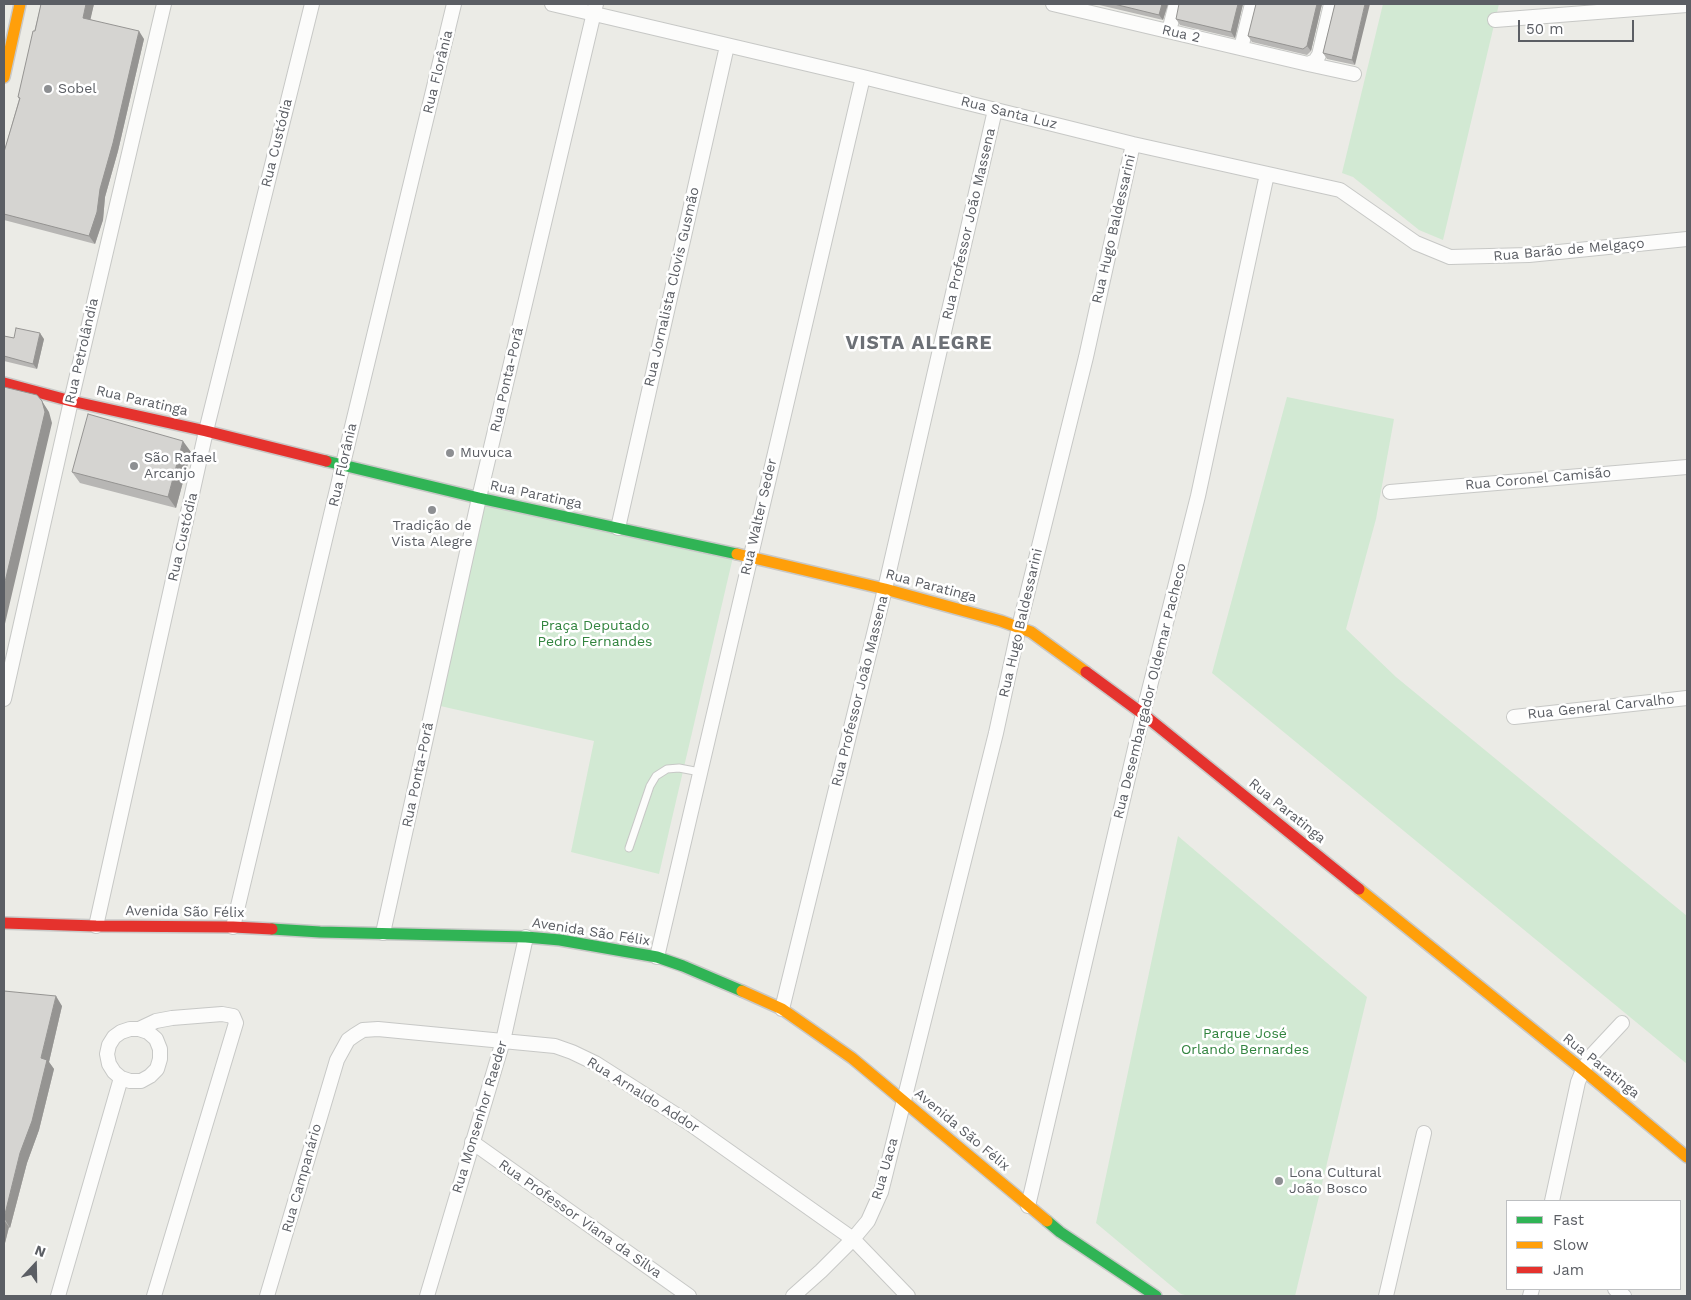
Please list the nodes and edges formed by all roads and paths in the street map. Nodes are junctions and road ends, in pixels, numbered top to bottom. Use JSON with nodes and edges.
{"nodes":[{"id":1,"x":20,"y":4,"type":"edge"},
{"id":2,"x":164,"y":4,"type":"edge"},
{"id":3,"x":312,"y":4,"type":"edge"},
{"id":4,"x":454,"y":4,"type":"edge"},
{"id":5,"x":552,"y":4,"type":"edge"},
{"id":6,"x":1053,"y":4,"type":"edge"},
{"id":7,"x":1176,"y":4,"type":"edge"},
{"id":8,"x":1252,"y":4,"type":"edge"},
{"id":9,"x":1331,"y":4,"type":"edge"},
{"id":10,"x":1687,"y":5,"type":"edge"},
{"id":11,"x":594,"y":9,"type":"edge"},
{"id":12,"x":1095,"y":9,"type":"edge"},
{"id":13,"x":1495,"y":20,"type":"dead end"},
{"id":14,"x":1169,"y":31,"type":"junction"},
{"id":15,"x":727,"y":46,"type":"junction"},
{"id":16,"x":1241,"y":48,"type":"junction"},
{"id":17,"x":1313,"y":59,"type":"junction"},
{"id":18,"x":1354,"y":74,"type":"dead end"},
{"id":19,"x":4,"y":76,"type":"edge"},
{"id":20,"x":863,"y":77,"type":"junction"},
{"id":21,"x":995,"y":110,"type":"junction"},
{"id":22,"x":1133,"y":144,"type":"junction"},
{"id":23,"x":1267,"y":174,"type":"junction"},
{"id":24,"x":1687,"y":239,"type":"edge"},
{"id":25,"x":1450,"y":257,"type":"joint"},
{"id":26,"x":4,"y":383,"type":"edge"},
{"id":27,"x":71,"y":400,"type":"junction"},
{"id":28,"x":206,"y":431,"type":"junction"},
{"id":29,"x":343,"y":464,"type":"junction"},
{"id":30,"x":1687,"y":467,"type":"edge"},
{"id":31,"x":1390,"y":492,"type":"dead end"},
{"id":32,"x":479,"y":498,"type":"junction"},
{"id":33,"x":618,"y":528,"type":"junction"},
{"id":34,"x":750,"y":557,"type":"junction"},
{"id":35,"x":885,"y":589,"type":"junction"},
{"id":36,"x":1019,"y":627,"type":"junction"},
{"id":37,"x":1687,"y":698,"type":"edge"},
{"id":38,"x":4,"y":699,"type":"edge"},
{"id":39,"x":1143,"y":714,"type":"junction"},
{"id":40,"x":1514,"y":717,"type":"dead end"},
{"id":41,"x":700,"y":772,"type":"junction"},
{"id":42,"x":629,"y":848,"type":"dead end"},
{"id":43,"x":4,"y":923,"type":"edge"},
{"id":44,"x":96,"y":926,"type":"junction"},
{"id":45,"x":233,"y":927,"type":"junction"},
{"id":46,"x":383,"y":933,"type":"junction"},
{"id":47,"x":526,"y":937,"type":"junction"},
{"id":48,"x":657,"y":957,"type":"junction"},
{"id":49,"x":782,"y":1009,"type":"junction"},
{"id":50,"x":1622,"y":1023,"type":"dead end"},
{"id":51,"x":139,"y":1028,"type":"junction"},
{"id":52,"x":503,"y":1041,"type":"junction"},
{"id":53,"x":337,"y":1060,"type":"joint"},
{"id":54,"x":1583,"y":1070,"type":"junction"},
{"id":55,"x":121,"y":1078,"type":"junction"},
{"id":56,"x":904,"y":1101,"type":"junction"},
{"id":57,"x":1424,"y":1133,"type":"dead end"},
{"id":58,"x":472,"y":1142,"type":"junction"},
{"id":59,"x":1687,"y":1157,"type":"edge"},
{"id":60,"x":1552,"y":1200,"type":"edge"},
{"id":61,"x":1028,"y":1206,"type":"junction"},
{"id":62,"x":853,"y":1239,"type":"junction"},
{"id":63,"x":58,"y":1296,"type":"edge"},
{"id":64,"x":154,"y":1296,"type":"edge"},
{"id":65,"x":267,"y":1296,"type":"edge"},
{"id":66,"x":427,"y":1296,"type":"edge"},
{"id":67,"x":689,"y":1296,"type":"edge"},
{"id":68,"x":793,"y":1296,"type":"edge"},
{"id":69,"x":908,"y":1296,"type":"edge"},
{"id":70,"x":1156,"y":1296,"type":"edge"},
{"id":71,"x":1386,"y":1296,"type":"edge"}],
"edges":[{"from":1,"to":19,"type":"street"},
{"from":2,"to":27,"type":"street","name":"Rua Petrolândia"},
{"from":3,"to":28,"type":"street","name":"Rua Custódia"},
{"from":4,"to":29,"type":"street","name":"Rua Florânia"},
{"from":5,"to":11,"type":"street","name":"Rua Santa Luz"},
{"from":6,"to":12,"type":"street","name":"Rua 2"},
{"from":7,"to":14,"type":"street"},
{"from":8,"to":16,"type":"street"},
{"from":9,"to":17,"type":"street"},
{"from":10,"to":13,"type":"street"},
{"from":11,"to":15,"type":"street","name":"Rua Santa Luz"},
{"from":11,"to":32,"type":"street","name":"Rua Ponta-Porã"},
{"from":12,"to":14,"type":"street","name":"Rua 2"},
{"from":14,"to":16,"type":"street","name":"Rua 2"},
{"from":15,"to":20,"type":"street","name":"Rua Santa Luz"},
{"from":15,"to":33,"type":"street","name":"Rua Jornalista Clovis Gusmão"},
{"from":16,"to":17,"type":"street","name":"Rua 2"},
{"from":17,"to":18,"type":"street","name":"Rua 2"},
{"from":20,"to":21,"type":"street","name":"Rua Santa Luz"},
{"from":20,"to":34,"type":"street","name":"Rua Walter Seder"},
{"from":21,"to":22,"type":"street","name":"Rua Santa Luz"},
{"from":21,"to":35,"type":"street","name":"Rua Professor João Massena"},
{"from":22,"to":23,"type":"street","name":"Rua Santa Luz"},
{"from":22,"to":36,"type":"street","name":"Rua Hugo Baldessarini"},
{"from":23,"to":25,"type":"street","name":"Rua Santa Luz"},
{"from":23,"to":39,"type":"street","name":"Rua Desembargador Oldemar Pacheco"},
{"from":24,"to":25,"type":"street","name":"Rua Barão de Melgaço"},
{"from":26,"to":27,"type":"street","name":"Rua Paratinga"},
{"from":27,"to":28,"type":"street","name":"Rua Paratinga"},
{"from":27,"to":38,"type":"street","name":"Rua Petrolândia"},
{"from":28,"to":29,"type":"street","name":"Rua Paratinga"},
{"from":28,"to":44,"type":"street","name":"Rua Custódia"},
{"from":29,"to":32,"type":"street","name":"Rua Paratinga"},
{"from":29,"to":45,"type":"street","name":"Rua Florânia"},
{"from":30,"to":31,"type":"street","name":"Rua Coronel Camisão"},
{"from":32,"to":33,"type":"street","name":"Rua Paratinga"},
{"from":32,"to":46,"type":"street","name":"Rua Ponta-Porã"},
{"from":33,"to":34,"type":"street","name":"Rua Paratinga"},
{"from":34,"to":35,"type":"street","name":"Rua Paratinga"},
{"from":34,"to":41,"type":"street","name":"Rua Walter Seder"},
{"from":35,"to":36,"type":"street","name":"Rua Paratinga"},
{"from":35,"to":49,"type":"street","name":"Rua Professor João Massena"},
{"from":36,"to":39,"type":"street","name":"Rua Paratinga"},
{"from":36,"to":56,"type":"street","name":"Rua Hugo Baldessarini"},
{"from":37,"to":40,"type":"street","name":"Rua General Carvalho"},
{"from":39,"to":54,"type":"street","name":"Rua Paratinga"},
{"from":39,"to":61,"type":"street","name":"Rua Desembargador Oldemar Pacheco"},
{"from":41,"to":42,"type":"lane"},
{"from":41,"to":48,"type":"street","name":"Rua Walter Seder"},
{"from":43,"to":44,"type":"street","name":"Avenida São Félix"},
{"from":44,"to":45,"type":"street","name":"Avenida São Félix"},
{"from":45,"to":46,"type":"street","name":"Avenida São Félix"},
{"from":46,"to":47,"type":"street","name":"Avenida São Félix"},
{"from":47,"to":48,"type":"street","name":"Avenida São Félix"},
{"from":47,"to":52,"type":"street","name":"Rua Monsenhor Raeder"},
{"from":48,"to":49,"type":"street","name":"Avenida São Félix"},
{"from":49,"to":56,"type":"street","name":"Avenida São Félix"},
{"from":50,"to":54,"type":"street"},
{"from":51,"to":55,"type":"street"},
{"from":51,"to":55,"type":"street"},
{"from":51,"to":64,"type":"street"},
{"from":52,"to":53,"type":"street","name":"Rua Arnaldo Addor"},
{"from":52,"to":58,"type":"street","name":"Rua Monsenhor Raeder"},
{"from":52,"to":62,"type":"street","name":"Rua Arnaldo Addor"},
{"from":53,"to":65,"type":"street","name":"Rua Campanário"},
{"from":54,"to":59,"type":"street","name":"Rua Paratinga"},
{"from":54,"to":60,"type":"street"},
{"from":55,"to":63,"type":"street"},
{"from":56,"to":61,"type":"street","name":"Avenida São Félix"},
{"from":56,"to":62,"type":"street","name":"Rua Uaca"},
{"from":57,"to":71,"type":"street"},
{"from":58,"to":66,"type":"street","name":"Rua Monsenhor Raeder"},
{"from":58,"to":67,"type":"street","name":"Rua Professor Viana da Silva"},
{"from":61,"to":70,"type":"street","name":"Avenida São Félix"},
{"from":62,"to":68,"type":"street","name":"Rua Uaca"},
{"from":62,"to":69,"type":"street","name":"Rua Arnaldo Addor"}]}
